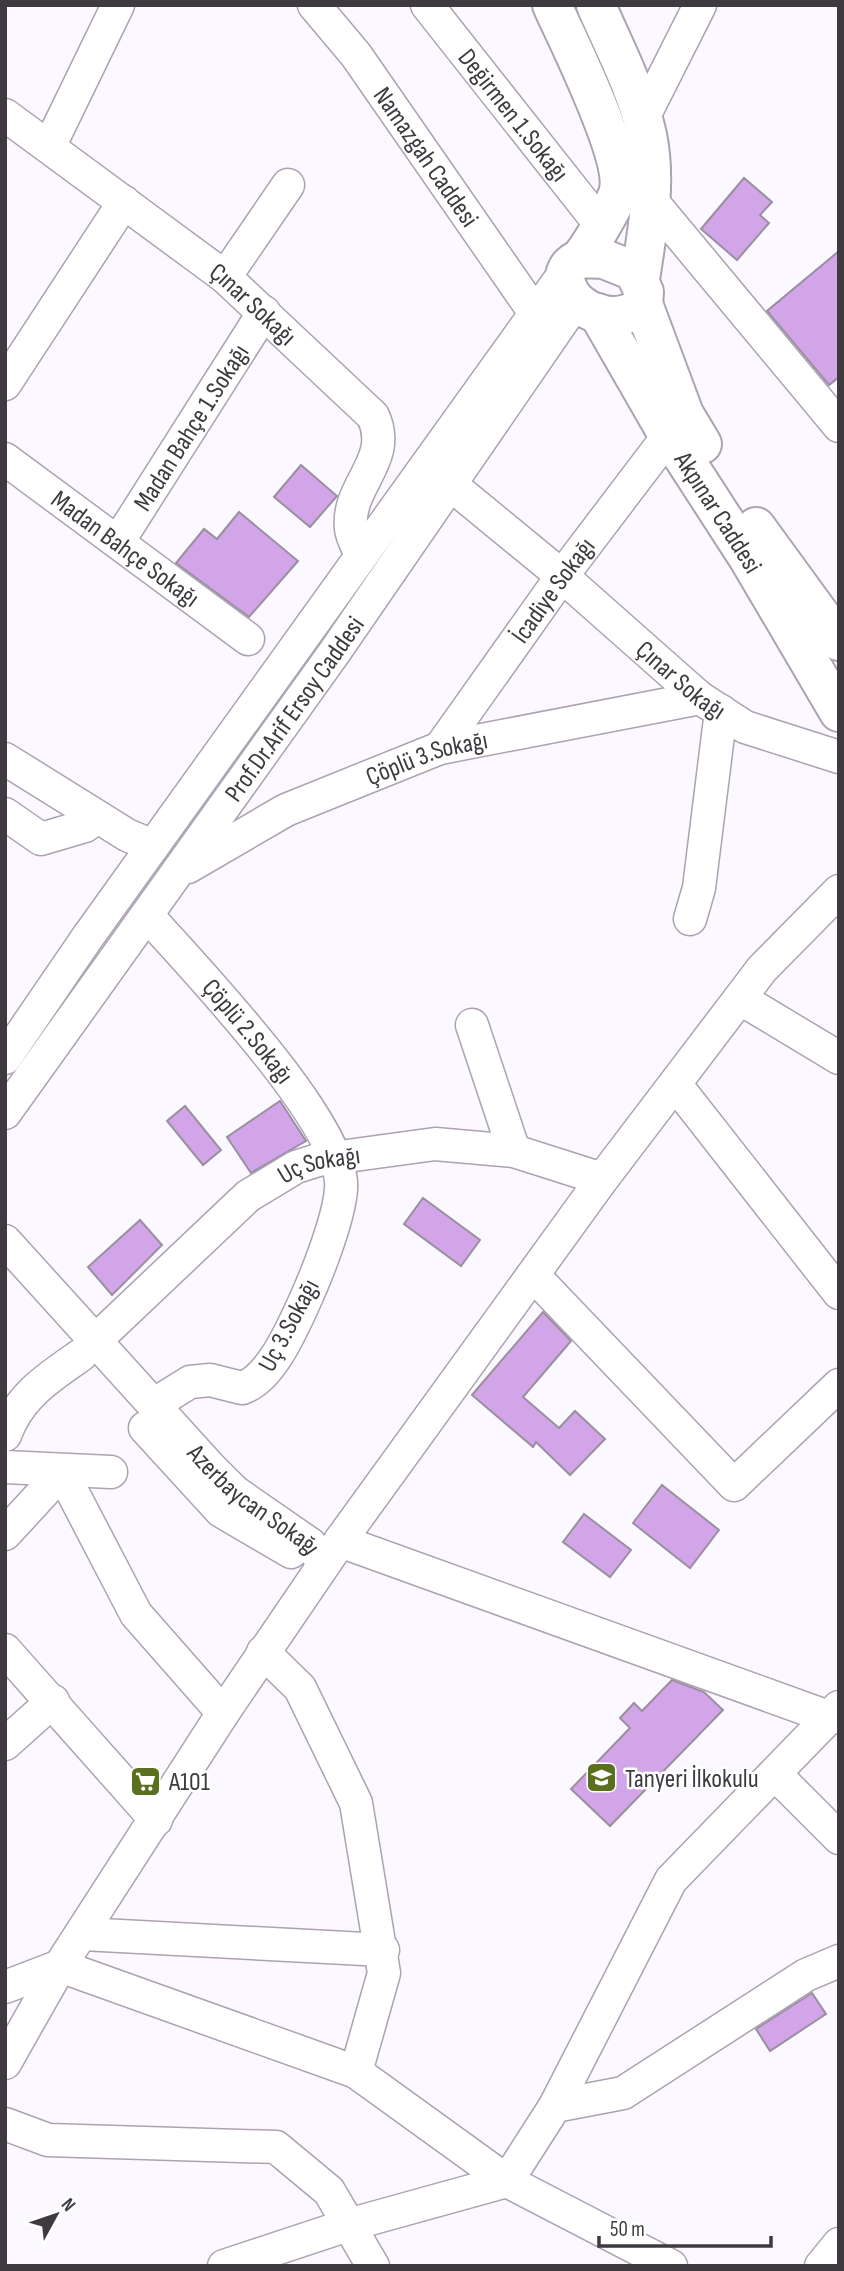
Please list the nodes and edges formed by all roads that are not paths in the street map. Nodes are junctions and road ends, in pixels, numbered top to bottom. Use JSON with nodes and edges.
{"nodes":[{"id":1,"x":118,"y":5,"type":"edge"},
{"id":2,"x":314,"y":5,"type":"edge"},
{"id":3,"x":426,"y":5,"type":"edge"},
{"id":4,"x":552,"y":5,"type":"edge"},
{"id":5,"x":596,"y":5,"type":"edge"},
{"id":6,"x":700,"y":5,"type":"edge"},
{"id":7,"x":5,"y":115,"type":"edge"},
{"id":8,"x":642,"y":120,"type":"junction"},
{"id":9,"x":50,"y":145,"type":"junction"},
{"id":10,"x":288,"y":186,"type":"dead end"},
{"id":11,"x":650,"y":199,"type":"junction"},
{"id":12,"x":124,"y":202,"type":"junction"},
{"id":13,"x":600,"y":224,"type":"junction"},
{"id":14,"x":225,"y":277,"type":"junction"},
{"id":15,"x":580,"y":285,"type":"junction"},
{"id":16,"x":642,"y":291,"type":"junction"},
{"id":17,"x":264,"y":312,"type":"junction"},
{"id":18,"x":535,"y":313,"type":"junction"},
{"id":19,"x":5,"y":384,"type":"edge"},
{"id":20,"x":839,"y":426,"type":"edge"},
{"id":21,"x":669,"y":435,"type":"junction"},
{"id":22,"x":5,"y":458,"type":"edge"},
{"id":23,"x":450,"y":484,"type":"junction"},
{"id":24,"x":118,"y":542,"type":"junction"},
{"id":25,"x":361,"y":555,"type":"junction"},
{"id":26,"x":562,"y":576,"type":"junction"},
{"id":27,"x":248,"y":639,"type":"dead end"},
{"id":28,"x":839,"y":641,"type":"edge"},
{"id":29,"x":710,"y":705,"type":"junction"},
{"id":30,"x":839,"y":712,"type":"edge"},
{"id":31,"x":440,"y":748,"type":"junction"},
{"id":32,"x":839,"y":757,"type":"edge"},
{"id":33,"x":5,"y":759,"type":"edge"},
{"id":34,"x":5,"y":814,"type":"edge"},
{"id":35,"x":96,"y":817,"type":"junction"},
{"id":36,"x":153,"y":846,"type":"junction"},
{"id":37,"x":175,"y":876,"type":"junction"},
{"id":38,"x":836,"y":897,"type":"edge"},
{"id":39,"x":147,"y":915,"type":"junction"},
{"id":40,"x":690,"y":919,"type":"dead end"},
{"id":41,"x":741,"y":999,"type":"junction"},
{"id":42,"x":472,"y":1026,"type":"dead end"},
{"id":43,"x":5,"y":1058,"type":"edge"},
{"id":44,"x":839,"y":1058,"type":"edge"},
{"id":45,"x":676,"y":1086,"type":"junction"},
{"id":46,"x":5,"y":1113,"type":"edge"},
{"id":47,"x":514,"y":1151,"type":"junction"},
{"id":48,"x":334,"y":1158,"type":"junction"},
{"id":49,"x":603,"y":1179,"type":"junction"},
{"id":50,"x":5,"y":1241,"type":"edge"},
{"id":51,"x":5,"y":1269,"type":"edge"},
{"id":52,"x":534,"y":1276,"type":"junction"},
{"id":53,"x":839,"y":1293,"type":"edge"},
{"id":54,"x":88,"y":1348,"type":"junction"},
{"id":55,"x":839,"y":1385,"type":"edge"},
{"id":56,"x":153,"y":1405,"type":"junction"},
{"id":57,"x":5,"y":1435,"type":"edge"},
{"id":58,"x":5,"y":1467,"type":"edge"},
{"id":59,"x":62,"y":1472,"type":"junction"},
{"id":60,"x":111,"y":1472,"type":"dead end"},
{"id":61,"x":5,"y":1534,"type":"edge"},
{"id":62,"x":340,"y":1541,"type":"junction"},
{"id":63,"x":5,"y":1650,"type":"edge"},
{"id":64,"x":263,"y":1652,"type":"junction"},
{"id":65,"x":53,"y":1701,"type":"junction"},
{"id":66,"x":223,"y":1713,"type":"junction"},
{"id":67,"x":835,"y":1713,"type":"edge"},
{"id":68,"x":5,"y":1744,"type":"edge"},
{"id":69,"x":776,"y":1775,"type":"junction"},
{"id":70,"x":156,"y":1820,"type":"junction"},
{"id":71,"x":839,"y":1838,"type":"edge"},
{"id":72,"x":83,"y":1934,"type":"junction"},
{"id":73,"x":383,"y":1950,"type":"junction"},
{"id":74,"x":839,"y":1961,"type":"edge"},
{"id":75,"x":60,"y":1966,"type":"junction"},
{"id":76,"x":5,"y":1987,"type":"edge"},
{"id":77,"x":6,"y":2061,"type":"edge"},
{"id":78,"x":356,"y":2072,"type":"junction"},
{"id":79,"x":555,"y":2106,"type":"junction"},
{"id":80,"x":5,"y":2124,"type":"edge"},
{"id":81,"x":507,"y":2181,"type":"junction"},
{"id":82,"x":348,"y":2225,"type":"junction"},
{"id":83,"x":839,"y":2244,"type":"edge"},
{"id":84,"x":224,"y":2266,"type":"edge"},
{"id":85,"x":373,"y":2266,"type":"edge"},
{"id":86,"x":671,"y":2266,"type":"edge"},
{"id":87,"x":821,"y":2266,"type":"edge"}],
"edges":[{"from":1,"to":9,"type":"street"},
{"from":2,"to":18,"type":"street","name":"Namazgah Caddesi"},
{"from":3,"to":13,"type":"street","name":"Değirmen 1.Sokağı"},
{"from":4,"to":13,"type":"main road"},
{"from":5,"to":8,"type":"main road","name":"Akpınar Caddesi"},
{"from":6,"to":8,"type":"street"},
{"from":7,"to":9,"type":"street","name":"Çınar Sokağı"},
{"from":8,"to":11,"type":"main road","name":"Akpınar Caddesi"},
{"from":9,"to":12,"type":"street","name":"Çınar Sokağı"},
{"from":10,"to":14,"type":"street"},
{"from":11,"to":16,"type":"main road","name":"Akpınar Caddesi"},
{"from":11,"to":20,"type":"street"},
{"from":12,"to":14,"type":"street","name":"Çınar Sokağı"},
{"from":12,"to":19,"type":"street"},
{"from":13,"to":15,"type":"main road"},
{"from":14,"to":17,"type":"street","name":"Çınar Sokağı"},
{"from":15,"to":16,"type":"main road"},
{"from":15,"to":16,"type":"main road"},
{"from":15,"to":18,"type":"street","name":"Prof.Dr.Arif Ersoy Caddesi"},
{"from":15,"to":21,"type":"main road","name":"Akpınar Caddesi"},
{"from":15,"to":23,"type":"street","name":"Prof.Dr.Arif Ersoy Caddesi"},
{"from":16,"to":28,"type":"main road","name":"Akpınar Caddesi"},
{"from":17,"to":24,"type":"street","name":"Madan Bahçe 1.Sokağı"},
{"from":17,"to":25,"type":"street","name":"Çınar Sokağı"},
{"from":18,"to":25,"type":"street","name":"Prof.Dr.Arif Ersoy Caddesi"},
{"from":21,"to":26,"type":"street","name":"İcadiye Sokağı"},
{"from":21,"to":30,"type":"main road","name":"Akpınar Caddesi"},
{"from":22,"to":24,"type":"street","name":"Madan Bahçe Sokağı"},
{"from":23,"to":26,"type":"street","name":"Çınar Sokağı"},
{"from":23,"to":37,"type":"street","name":"Prof.Dr.Arif Ersoy Caddesi"},
{"from":24,"to":27,"type":"street","name":"Madan Bahçe Sokağı"},
{"from":25,"to":36,"type":"street","name":"Prof.Dr.Arif Ersoy Caddesi"},
{"from":26,"to":29,"type":"street","name":"Çınar Sokağı"},
{"from":26,"to":31,"type":"street","name":"İcadiye Sokağı"},
{"from":29,"to":31,"type":"street","name":"Çöplü 3.Sokağı"},
{"from":29,"to":32,"type":"street","name":"Çınar Sokağı"},
{"from":29,"to":40,"type":"street"},
{"from":31,"to":37,"type":"street","name":"Çöplü 3.Sokağı"},
{"from":33,"to":35,"type":"street"},
{"from":34,"to":35,"type":"street"},
{"from":35,"to":36,"type":"street"},
{"from":36,"to":43,"type":"street","name":"Prof.Dr.Arif Ersoy Caddesi"},
{"from":37,"to":39,"type":"street","name":"Prof.Dr.Arif Ersoy Caddesi"},
{"from":38,"to":41,"type":"street"},
{"from":39,"to":46,"type":"street","name":"Prof.Dr.Arif Ersoy Caddesi"},
{"from":39,"to":48,"type":"street","name":"Çöplü 2.Sokağı"},
{"from":41,"to":44,"type":"street"},
{"from":41,"to":45,"type":"street"},
{"from":42,"to":47,"type":"street"},
{"from":45,"to":49,"type":"street"},
{"from":45,"to":53,"type":"street"},
{"from":47,"to":48,"type":"street","name":"Uç Sokağı"},
{"from":47,"to":49,"type":"street","name":"Uç Sokağı"},
{"from":48,"to":54,"type":"street","name":"Uç Sokağı"},
{"from":48,"to":56,"type":"street","name":"Uç 3.Sokağı"},
{"from":49,"to":52,"type":"street"},
{"from":50,"to":54,"type":"street","name":"Azerbaycan Sokağı"},
{"from":51,"to":54,"type":"street","name":"Azerbaycan Sokağı"},
{"from":52,"to":55,"type":"street"},
{"from":52,"to":62,"type":"street"},
{"from":54,"to":56,"type":"street","name":"Azerbaycan Sokağı"},
{"from":54,"to":56,"type":"street","name":"Azerbaycan Sokağı"},
{"from":54,"to":57,"type":"street","name":"Uç Sokağı"},
{"from":58,"to":59,"type":"street"},
{"from":59,"to":60,"type":"street"},
{"from":59,"to":61,"type":"street"},
{"from":59,"to":66,"type":"street"},
{"from":62,"to":64,"type":"street"},
{"from":62,"to":67,"type":"street"},
{"from":63,"to":65,"type":"street"},
{"from":64,"to":66,"type":"street"},
{"from":64,"to":73,"type":"street"},
{"from":65,"to":68,"type":"street"},
{"from":65,"to":70,"type":"street"},
{"from":66,"to":70,"type":"street"},
{"from":67,"to":69,"type":"street"},
{"from":69,"to":71,"type":"street"},
{"from":69,"to":79,"type":"street"},
{"from":70,"to":72,"type":"street"},
{"from":72,"to":73,"type":"street"},
{"from":72,"to":75,"type":"street"},
{"from":73,"to":78,"type":"street"},
{"from":74,"to":79,"type":"street"},
{"from":75,"to":76,"type":"street"},
{"from":75,"to":77,"type":"street"},
{"from":75,"to":78,"type":"street"},
{"from":78,"to":81,"type":"street"},
{"from":79,"to":81,"type":"street"},
{"from":80,"to":82,"type":"street"},
{"from":81,"to":82,"type":"street"},
{"from":81,"to":86,"type":"street"},
{"from":82,"to":84,"type":"street"},
{"from":82,"to":85,"type":"street"},
{"from":83,"to":87,"type":"street"}]}
